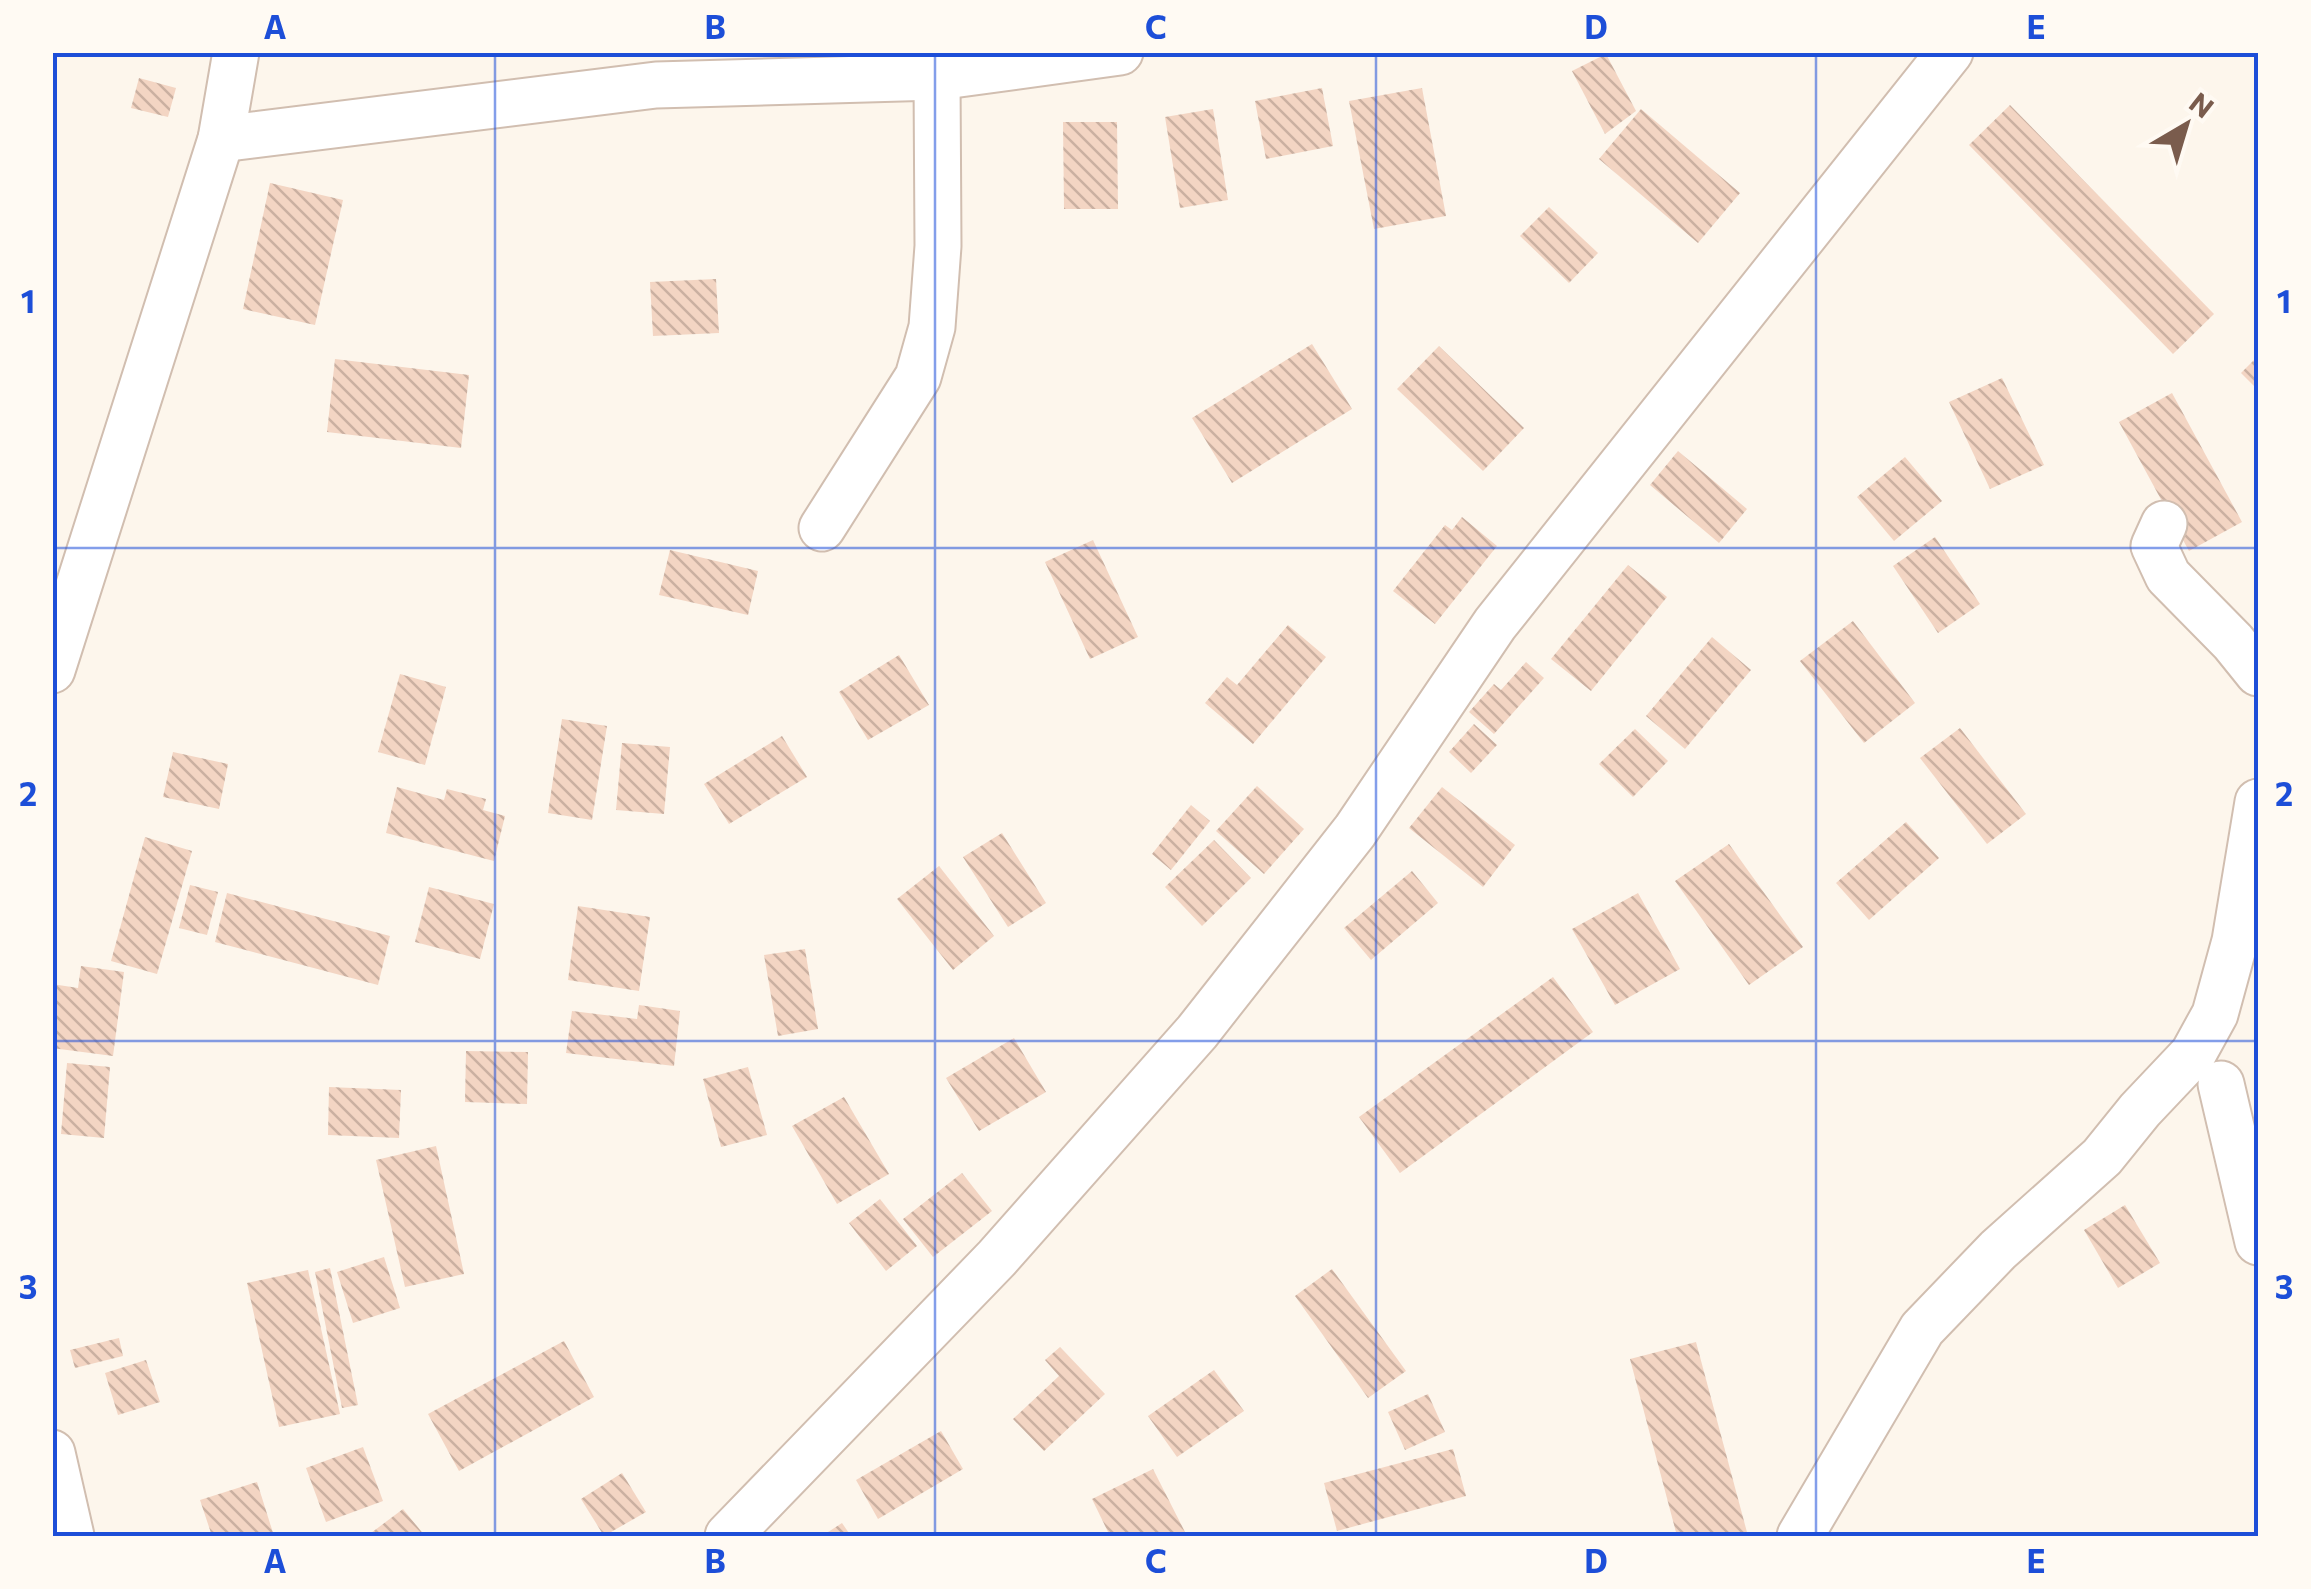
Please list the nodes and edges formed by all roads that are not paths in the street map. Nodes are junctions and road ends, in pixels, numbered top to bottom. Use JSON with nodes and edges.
{"nodes":[{"id":1,"x":236,"y":52,"type":"edge"},
{"id":2,"x":1120,"y":52,"type":"edge"},
{"id":3,"x":1950,"y":52,"type":"edge"},
{"id":4,"x":940,"y":65,"type":"edge"},
{"id":5,"x":222,"y":139,"type":"junction"},
{"id":6,"x":2164,"y":524,"type":"dead end"},
{"id":7,"x":822,"y":528,"type":"dead end"},
{"id":8,"x":52,"y":670,"type":"edge"},
{"id":9,"x":2258,"y":673,"type":"edge"},
{"id":10,"x":2258,"y":802,"type":"edge"},
{"id":11,"x":2224,"y":1078,"type":"edge"},
{"id":12,"x":2258,"y":1242,"type":"edge"},
{"id":13,"x":52,"y":1454,"type":"edge"},
{"id":14,"x":71,"y":1536,"type":"edge"},
{"id":15,"x":728,"y":1536,"type":"edge"},
{"id":16,"x":1800,"y":1536,"type":"edge"}],
"edges":[{"from":1,"to":5,"type":"street"},
{"from":2,"to":4,"type":"street"},
{"from":3,"to":15,"type":"street"},
{"from":4,"to":5,"type":"street"},
{"from":4,"to":7,"type":"street"},
{"from":5,"to":8,"type":"street"},
{"from":6,"to":9,"type":"street"},
{"from":10,"to":11,"type":"street"},
{"from":11,"to":12,"type":"street"},
{"from":11,"to":16,"type":"street"},
{"from":13,"to":14,"type":"street"}]}
